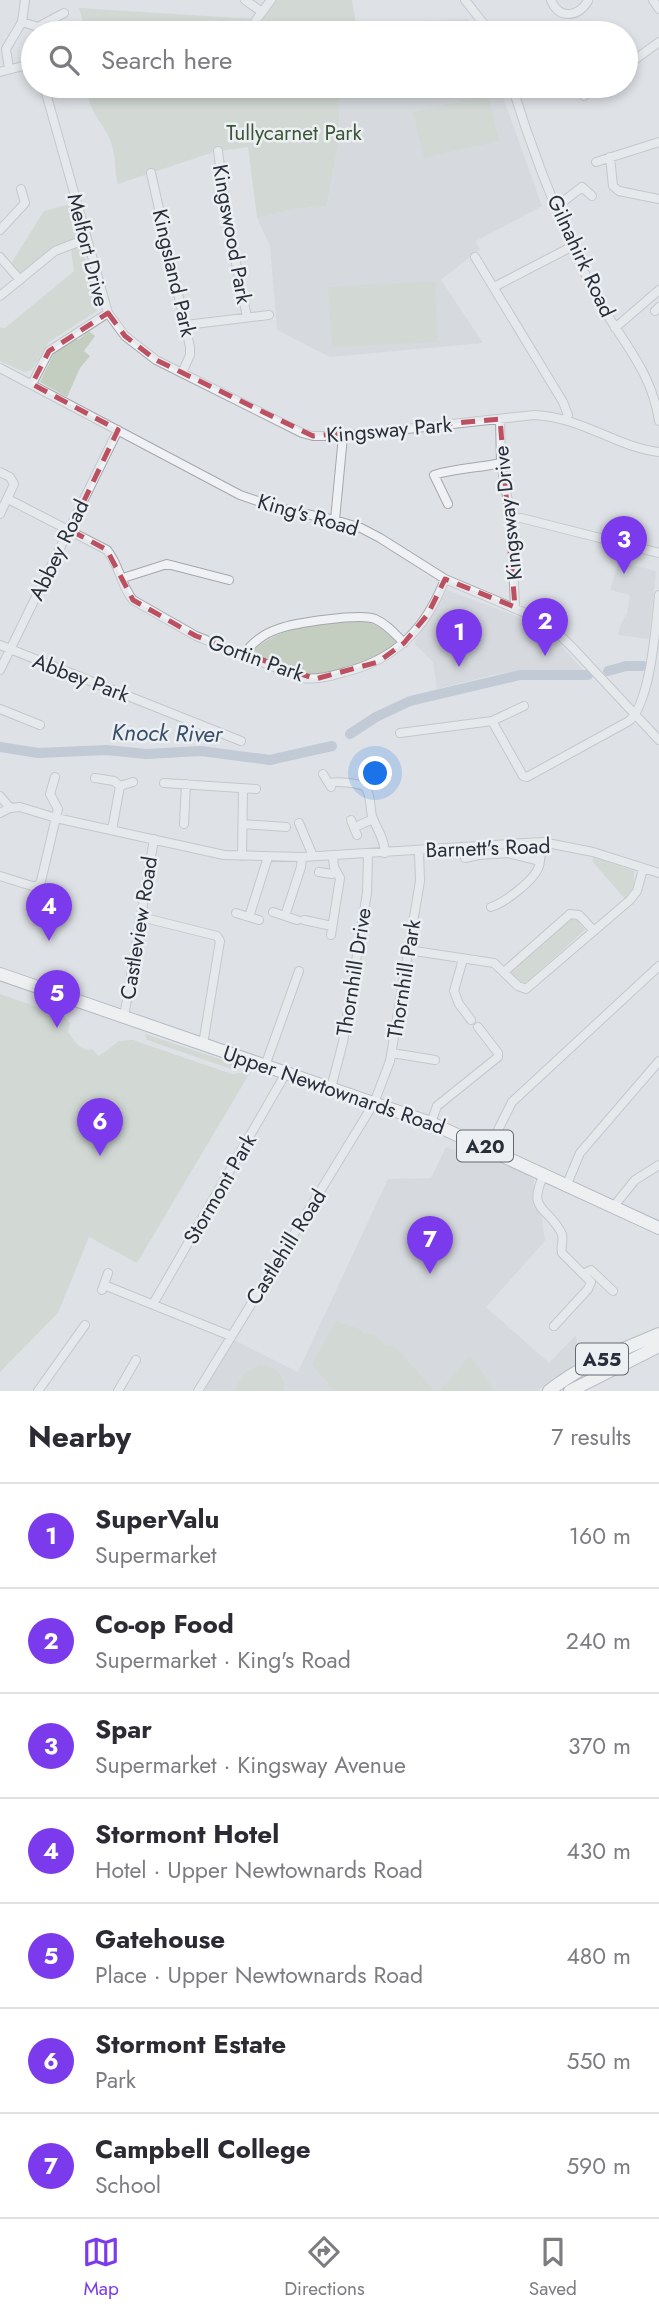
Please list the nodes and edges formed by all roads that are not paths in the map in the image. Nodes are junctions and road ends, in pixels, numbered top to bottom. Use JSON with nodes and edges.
{"nodes":[{"id":1,"x":25,"y":0,"type":"edge"},
{"id":2,"x":245,"y":0,"type":"edge"},
{"id":3,"x":271,"y":0,"type":"edge"},
{"id":4,"x":465,"y":0,"type":"edge"},
{"id":5,"x":551,"y":0,"type":"edge"},
{"id":6,"x":589,"y":1,"type":"edge"},
{"id":7,"x":262,"y":12,"type":"junction"},
{"id":8,"x":64,"y":13,"type":"dead end"},
{"id":9,"x":256,"y":20,"type":"dead end"},
{"id":10,"x":22,"y":21,"type":"edge"},
{"id":11,"x":49,"y":21,"type":"edge"},
{"id":12,"x":482,"y":21,"type":"edge"},
{"id":13,"x":21,"y":23,"type":"edge"},
{"id":14,"x":659,"y":42,"type":"edge"},
{"id":15,"x":4,"y":45,"type":"edge"},
{"id":16,"x":638,"y":57,"type":"edge"},
{"id":17,"x":5,"y":71,"type":"edge"},
{"id":18,"x":47,"y":98,"type":"edge"},
{"id":19,"x":516,"y":98,"type":"edge"},
{"id":20,"x":659,"y":142,"type":"edge"},
{"id":21,"x":218,"y":151,"type":"dead end"},
{"id":22,"x":610,"y":158,"type":"junction"},
{"id":23,"x":596,"y":162,"type":"dead end"},
{"id":24,"x":151,"y":173,"type":"dead end"},
{"id":25,"x":21,"y":189,"type":"dead end"},
{"id":26,"x":592,"y":196,"type":"dead end"},
{"id":27,"x":659,"y":199,"type":"edge"},
{"id":28,"x":556,"y":207,"type":"junction"},
{"id":29,"x":0,"y":230,"type":"edge"},
{"id":30,"x":86,"y":239,"type":"junction"},
{"id":31,"x":573,"y":246,"type":"junction"},
{"id":32,"x":0,"y":257,"type":"edge"},
{"id":33,"x":475,"y":257,"type":"dead end"},
{"id":34,"x":20,"y":280,"type":"junction"},
{"id":35,"x":494,"y":287,"type":"junction"},
{"id":36,"x":658,"y":293,"type":"edge"},
{"id":37,"x":0,"y":296,"type":"edge"},
{"id":38,"x":108,"y":313,"type":"junction"},
{"id":39,"x":269,"y":315,"type":"dead end"},
{"id":40,"x":247,"y":317,"type":"junction"},
{"id":41,"x":186,"y":325,"type":"junction"},
{"id":42,"x":615,"y":328,"type":"junction"},
{"id":43,"x":0,"y":368,"type":"edge"},
{"id":44,"x":182,"y":373,"type":"junction"},
{"id":45,"x":32,"y":384,"type":"junction"},
{"id":46,"x":500,"y":419,"type":"junction"},
{"id":47,"x":566,"y":419,"type":"junction"},
{"id":48,"x":659,"y":421,"type":"edge"},
{"id":49,"x":118,"y":430,"type":"junction"},
{"id":50,"x":343,"y":436,"type":"junction"},
{"id":51,"x":659,"y":452,"type":"edge"},
{"id":52,"x":501,"y":463,"type":"junction"},
{"id":53,"x":0,"y":472,"type":"edge"},
{"id":54,"x":8,"y":499,"type":"junction"},
{"id":55,"x":448,"y":504,"type":"dead end"},
{"id":56,"x":0,"y":514,"type":"edge"},
{"id":57,"x":510,"y":518,"type":"junction"},
{"id":58,"x":335,"y":520,"type":"junction"},
{"id":59,"x":69,"y":530,"type":"junction"},
{"id":60,"x":659,"y":553,"type":"edge"},
{"id":61,"x":123,"y":578,"type":"junction"},
{"id":62,"x":445,"y":579,"type":"junction"},
{"id":63,"x":229,"y":580,"type":"dead end"},
{"id":64,"x":659,"y":595,"type":"edge"},
{"id":65,"x":515,"y":607,"type":"junction"},
{"id":66,"x":404,"y":643,"type":"junction"},
{"id":67,"x":0,"y":645,"type":"edge"},
{"id":68,"x":10,"y":650,"type":"junction"},
{"id":69,"x":244,"y":655,"type":"junction"},
{"id":70,"x":655,"y":658,"type":"edge"},
{"id":71,"x":0,"y":670,"type":"edge"},
{"id":72,"x":642,"y":700,"type":"junction"},
{"id":73,"x":524,"y":706,"type":"dead end"},
{"id":74,"x":0,"y":709,"type":"edge"},
{"id":75,"x":635,"y":715,"type":"junction"},
{"id":76,"x":492,"y":721,"type":"junction"},
{"id":77,"x":642,"y":722,"type":"junction"},
{"id":78,"x":40,"y":725,"type":"dead end"},
{"id":79,"x":400,"y":733,"type":"dead end"},
{"id":80,"x":241,"y":740,"type":"dead end"},
{"id":81,"x":659,"y":740,"type":"edge"},
{"id":82,"x":323,"y":774,"type":"dead end"},
{"id":83,"x":55,"y":777,"type":"dead end"},
{"id":84,"x":95,"y":778,"type":"dead end"},
{"id":85,"x":133,"y":782,"type":"dead end"},
{"id":86,"x":164,"y":783,"type":"dead end"},
{"id":87,"x":186,"y":784,"type":"junction"},
{"id":88,"x":120,"y":786,"type":"junction"},
{"id":89,"x":243,"y":789,"type":"junction"},
{"id":90,"x":256,"y":789,"type":"dead end"},
{"id":91,"x":0,"y":796,"type":"edge"},
{"id":92,"x":10,"y":808,"type":"junction"},
{"id":93,"x":0,"y":813,"type":"edge"},
{"id":94,"x":57,"y":818,"type":"junction"},
{"id":95,"x":373,"y":819,"type":"junction"},
{"id":96,"x":188,"y":820,"type":"dead end"},
{"id":97,"x":299,"y":822,"type":"dead end"},
{"id":98,"x":243,"y":824,"type":"junction"},
{"id":99,"x":281,"y":824,"type":"dead end"},
{"id":100,"x":354,"y":827,"type":"dead end"},
{"id":101,"x":112,"y":830,"type":"junction"},
{"id":102,"x":154,"y":839,"type":"junction"},
{"id":103,"x":542,"y":842,"type":"junction"},
{"id":104,"x":419,"y":851,"type":"junction"},
{"id":105,"x":385,"y":853,"type":"junction"},
{"id":106,"x":368,"y":854,"type":"junction"},
{"id":107,"x":242,"y":856,"type":"junction"},
{"id":108,"x":313,"y":856,"type":"junction"},
{"id":109,"x":333,"y":856,"type":"junction"},
{"id":110,"x":268,"y":857,"type":"junction"},
{"id":111,"x":302,"y":857,"type":"junction"},
{"id":112,"x":465,"y":858,"type":"dead end"},
{"id":113,"x":540,"y":861,"type":"junction"},
{"id":114,"x":643,"y":869,"type":"junction"},
{"id":115,"x":337,"y":871,"type":"junction"},
{"id":116,"x":319,"y":872,"type":"dead end"},
{"id":117,"x":659,"y":873,"type":"edge"},
{"id":118,"x":0,"y":876,"type":"edge"},
{"id":119,"x":491,"y":907,"type":"dead end"},
{"id":120,"x":273,"y":912,"type":"dead end"},
{"id":121,"x":236,"y":913,"type":"dead end"},
{"id":122,"x":285,"y":916,"type":"junction"},
{"id":123,"x":141,"y":917,"type":"junction"},
{"id":124,"x":249,"y":917,"type":"junction"},
{"id":125,"x":260,"y":920,"type":"dead end"},
{"id":126,"x":594,"y":931,"type":"junction"},
{"id":127,"x":408,"y":950,"type":"junction"},
{"id":128,"x":463,"y":959,"type":"junction"},
{"id":129,"x":659,"y":966,"type":"edge"},
{"id":130,"x":299,"y":971,"type":"dead end"},
{"id":131,"x":504,"y":972,"type":"junction"},
{"id":132,"x":0,"y":974,"type":"edge"},
{"id":133,"x":124,"y":1017,"type":"junction"},
{"id":134,"x":203,"y":1044,"type":"junction"},
{"id":135,"x":392,"y":1052,"type":"junction"},
{"id":136,"x":435,"y":1060,"type":"dead end"},
{"id":137,"x":659,"y":1060,"type":"edge"},
{"id":138,"x":265,"y":1066,"type":"junction"},
{"id":139,"x":286,"y":1073,"type":"junction"},
{"id":140,"x":331,"y":1088,"type":"junction"},
{"id":141,"x":374,"y":1103,"type":"junction"},
{"id":142,"x":431,"y":1123,"type":"junction"},
{"id":143,"x":489,"y":1148,"type":"junction"},
{"id":144,"x":659,"y":1165,"type":"edge"},
{"id":145,"x":544,"y":1174,"type":"junction"},
{"id":146,"x":567,"y":1184,"type":"junction"},
{"id":147,"x":614,"y":1206,"type":"junction"},
{"id":148,"x":659,"y":1227,"type":"edge"},
{"id":149,"x":108,"y":1273,"type":"dead end"},
{"id":150,"x":583,"y":1274,"type":"junction"},
{"id":151,"x":613,"y":1291,"type":"dead end"},
{"id":152,"x":153,"y":1304,"type":"junction"},
{"id":153,"x":85,"y":1325,"type":"dead end"},
{"id":154,"x":554,"y":1326,"type":"dead end"},
{"id":155,"x":659,"y":1334,"type":"edge"},
{"id":156,"x":231,"y":1336,"type":"junction"},
{"id":157,"x":659,"y":1346,"type":"edge"},
{"id":158,"x":136,"y":1360,"type":"dead end"},
{"id":159,"x":38,"y":1391,"type":"edge"},
{"id":160,"x":118,"y":1391,"type":"edge"},
{"id":161,"x":198,"y":1391,"type":"edge"},
{"id":162,"x":549,"y":1391,"type":"edge"},
{"id":163,"x":570,"y":1391,"type":"edge"}],
"edges":[{"from":1,"to":10,"type":"street"},
{"from":2,"to":7,"type":"street"},
{"from":3,"to":7,"type":"street"},
{"from":4,"to":12,"type":"street"},
{"from":5,"to":6,"type":"street"},
{"from":7,"to":9,"type":"street"},
{"from":8,"to":11,"type":"street"},
{"from":13,"to":15,"type":"street"},
{"from":14,"to":16,"type":"street"},
{"from":15,"to":17,"type":"street"},
{"from":18,"to":30,"type":"street","name":"Melfort Drive"},
{"from":19,"to":28,"type":"street","name":"Gilnahirk Road"},
{"from":20,"to":22,"type":"street"},
{"from":21,"to":40,"type":"street","name":"Kingswood Park"},
{"from":22,"to":23,"type":"street"},
{"from":22,"to":27,"type":"street"},
{"from":24,"to":41,"type":"street","name":"Kingsland Park"},
{"from":25,"to":29,"type":"street"},
{"from":26,"to":28,"type":"street"},
{"from":28,"to":31,"type":"street","name":"Gilnahirk Road"},
{"from":30,"to":34,"type":"street"},
{"from":30,"to":38,"type":"street","name":"Melfort Drive"},
{"from":31,"to":35,"type":"street"},
{"from":31,"to":42,"type":"street","name":"Gilnahirk Road"},
{"from":32,"to":34,"type":"street"},
{"from":33,"to":35,"type":"street"},
{"from":34,"to":37,"type":"street"},
{"from":35,"to":47,"type":"street"},
{"from":36,"to":42,"type":"street"},
{"from":38,"to":44,"type":"street","name":"Kingsway Park"},
{"from":38,"to":45,"type":"street","name":"Melfort Drive"},
{"from":39,"to":40,"type":"street"},
{"from":40,"to":41,"type":"street"},
{"from":41,"to":44,"type":"street","name":"Kingsland Park"},
{"from":42,"to":48,"type":"street","name":"Gilnahirk Road"},
{"from":43,"to":45,"type":"street","name":"King's Road"},
{"from":44,"to":50,"type":"street","name":"Kingsway Park"},
{"from":45,"to":49,"type":"street","name":"King's Road"},
{"from":46,"to":47,"type":"street","name":"Kingsway Park"},
{"from":46,"to":50,"type":"street","name":"Kingsway Park"},
{"from":46,"to":52,"type":"street","name":"Kingsway Drive"},
{"from":47,"to":51,"type":"street","name":"Kingsway Park"},
{"from":49,"to":58,"type":"street","name":"King's Road"},
{"from":49,"to":59,"type":"street","name":"Abbey Road"},
{"from":50,"to":58,"type":"street"},
{"from":52,"to":55,"type":"street"},
{"from":52,"to":57,"type":"street","name":"Kingsway Drive"},
{"from":53,"to":54,"type":"street"},
{"from":54,"to":56,"type":"street"},
{"from":54,"to":59,"type":"street","name":"Gortin Park"},
{"from":57,"to":60,"type":"street"},
{"from":57,"to":65,"type":"street","name":"Kingsway Drive"},
{"from":58,"to":62,"type":"street","name":"King's Road"},
{"from":59,"to":61,"type":"street","name":"Gortin Park"},
{"from":59,"to":68,"type":"street","name":"Abbey Road"},
{"from":61,"to":63,"type":"street"},
{"from":61,"to":69,"type":"street","name":"Gortin Park"},
{"from":62,"to":65,"type":"street","name":"King's Road"},
{"from":62,"to":66,"type":"street","name":"Gortin Park"},
{"from":64,"to":70,"type":"street"},
{"from":65,"to":75,"type":"street","name":"King's Road"},
{"from":66,"to":69,"type":"street","name":"Gortin Park"},
{"from":66,"to":69,"type":"street"},
{"from":67,"to":68,"type":"street","name":"Abbey Park"},
{"from":68,"to":71,"type":"street","name":"Abbey Road"},
{"from":68,"to":80,"type":"street","name":"Abbey Park"},
{"from":70,"to":72,"type":"street"},
{"from":72,"to":75,"type":"street"},
{"from":72,"to":77,"type":"street"},
{"from":73,"to":76,"type":"street"},
{"from":74,"to":78,"type":"street"},
{"from":75,"to":76,"type":"street"},
{"from":75,"to":77,"type":"street","name":"King's Road"},
{"from":76,"to":79,"type":"street"},
{"from":77,"to":81,"type":"street","name":"King's Road"},
{"from":82,"to":95,"type":"street"},
{"from":83,"to":94,"type":"street"},
{"from":84,"to":88,"type":"street"},
{"from":85,"to":88,"type":"street"},
{"from":86,"to":87,"type":"street"},
{"from":87,"to":89,"type":"street"},
{"from":87,"to":96,"type":"street"},
{"from":88,"to":101,"type":"street"},
{"from":89,"to":90,"type":"street"},
{"from":89,"to":98,"type":"street"},
{"from":91,"to":92,"type":"street"},
{"from":92,"to":93,"type":"street"},
{"from":92,"to":94,"type":"street","name":"Barnett's Road"},
{"from":94,"to":101,"type":"street","name":"Barnett's Road"},
{"from":94,"to":118,"type":"street"},
{"from":95,"to":100,"type":"street"},
{"from":95,"to":105,"type":"street"},
{"from":97,"to":108,"type":"street"},
{"from":98,"to":99,"type":"street"},
{"from":98,"to":107,"type":"street"},
{"from":101,"to":102,"type":"street","name":"Barnett's Road"},
{"from":102,"to":107,"type":"street","name":"Barnett's Road"},
{"from":102,"to":123,"type":"street","name":"Castleview Road"},
{"from":103,"to":104,"type":"street","name":"Barnett's Road"},
{"from":103,"to":113,"type":"street"},
{"from":103,"to":114,"type":"street","name":"Barnett's Road"},
{"from":104,"to":105,"type":"street","name":"Barnett's Road"},
{"from":104,"to":127,"type":"street","name":"Thornhill Park"},
{"from":105,"to":106,"type":"street","name":"Barnett's Road"},
{"from":106,"to":109,"type":"street","name":"Barnett's Road"},
{"from":106,"to":140,"type":"street","name":"Thornhill Drive"},
{"from":107,"to":110,"type":"street","name":"Barnett's Road"},
{"from":108,"to":109,"type":"street","name":"Barnett's Road"},
{"from":108,"to":111,"type":"street","name":"Barnett's Road"},
{"from":109,"to":115,"type":"street"},
{"from":110,"to":111,"type":"street","name":"Barnett's Road"},
{"from":110,"to":124,"type":"street"},
{"from":111,"to":122,"type":"street"},
{"from":112,"to":113,"type":"street"},
{"from":113,"to":119,"type":"street"},
{"from":114,"to":117,"type":"street","name":"Barnett's Road"},
{"from":114,"to":126,"type":"street"},
{"from":115,"to":116,"type":"street"},
{"from":115,"to":122,"type":"street"},
{"from":120,"to":122,"type":"street"},
{"from":121,"to":124,"type":"street"},
{"from":123,"to":133,"type":"street","name":"Castleview Road"},
{"from":123,"to":134,"type":"street"},
{"from":124,"to":125,"type":"street"},
{"from":126,"to":131,"type":"street"},
{"from":126,"to":131,"type":"street"},
{"from":127,"to":128,"type":"street"},
{"from":127,"to":135,"type":"street","name":"Thornhill Park"},
{"from":128,"to":131,"type":"street"},
{"from":128,"to":142,"type":"street"},
{"from":129,"to":143,"type":"street"},
{"from":130,"to":138,"type":"street"},
{"from":132,"to":133,"type":"highway","name":"Upper Newtownards Road","number":"A20"},
{"from":133,"to":134,"type":"highway","name":"Upper Newtownards Road","number":"A20"},
{"from":134,"to":138,"type":"highway","name":"Upper Newtownards Road","number":"A20"},
{"from":135,"to":136,"type":"street"},
{"from":135,"to":141,"type":"street","name":"Thornhill Park"},
{"from":137,"to":146,"type":"street"},
{"from":138,"to":139,"type":"highway","name":"Upper Newtownards Road","number":"A20"},
{"from":139,"to":140,"type":"highway","name":"Upper Newtownards Road","number":"A20"},
{"from":139,"to":152,"type":"street","name":"Stormont Park"},
{"from":140,"to":141,"type":"highway","name":"Upper Newtownards Road","number":"A20"},
{"from":141,"to":142,"type":"highway","name":"Upper Newtownards Road","number":"A20"},
{"from":141,"to":156,"type":"street","name":"Castlehill Road"},
{"from":142,"to":143,"type":"highway","name":"Upper Newtownards Road","number":"A20"},
{"from":143,"to":145,"type":"highway","name":"Upper Newtownards Road","number":"A20"},
{"from":144,"to":147,"type":"street"},
{"from":145,"to":146,"type":"highway","name":"Upper Newtownards Road","number":"A20"},
{"from":145,"to":150,"type":"street"},
{"from":146,"to":147,"type":"highway","name":"Upper Newtownards Road","number":"A20"},
{"from":147,"to":148,"type":"highway","name":"Upper Newtownards Road","number":"A20"},
{"from":149,"to":152,"type":"street"},
{"from":150,"to":151,"type":"street"},
{"from":150,"to":154,"type":"street"},
{"from":152,"to":156,"type":"street"},
{"from":153,"to":159,"type":"street"},
{"from":155,"to":162,"type":"highway","number":"A55"},
{"from":156,"to":161,"type":"street","name":"Castlehill Road"},
{"from":157,"to":163,"type":"highway","number":"A55"},
{"from":158,"to":160,"type":"street"}]}
